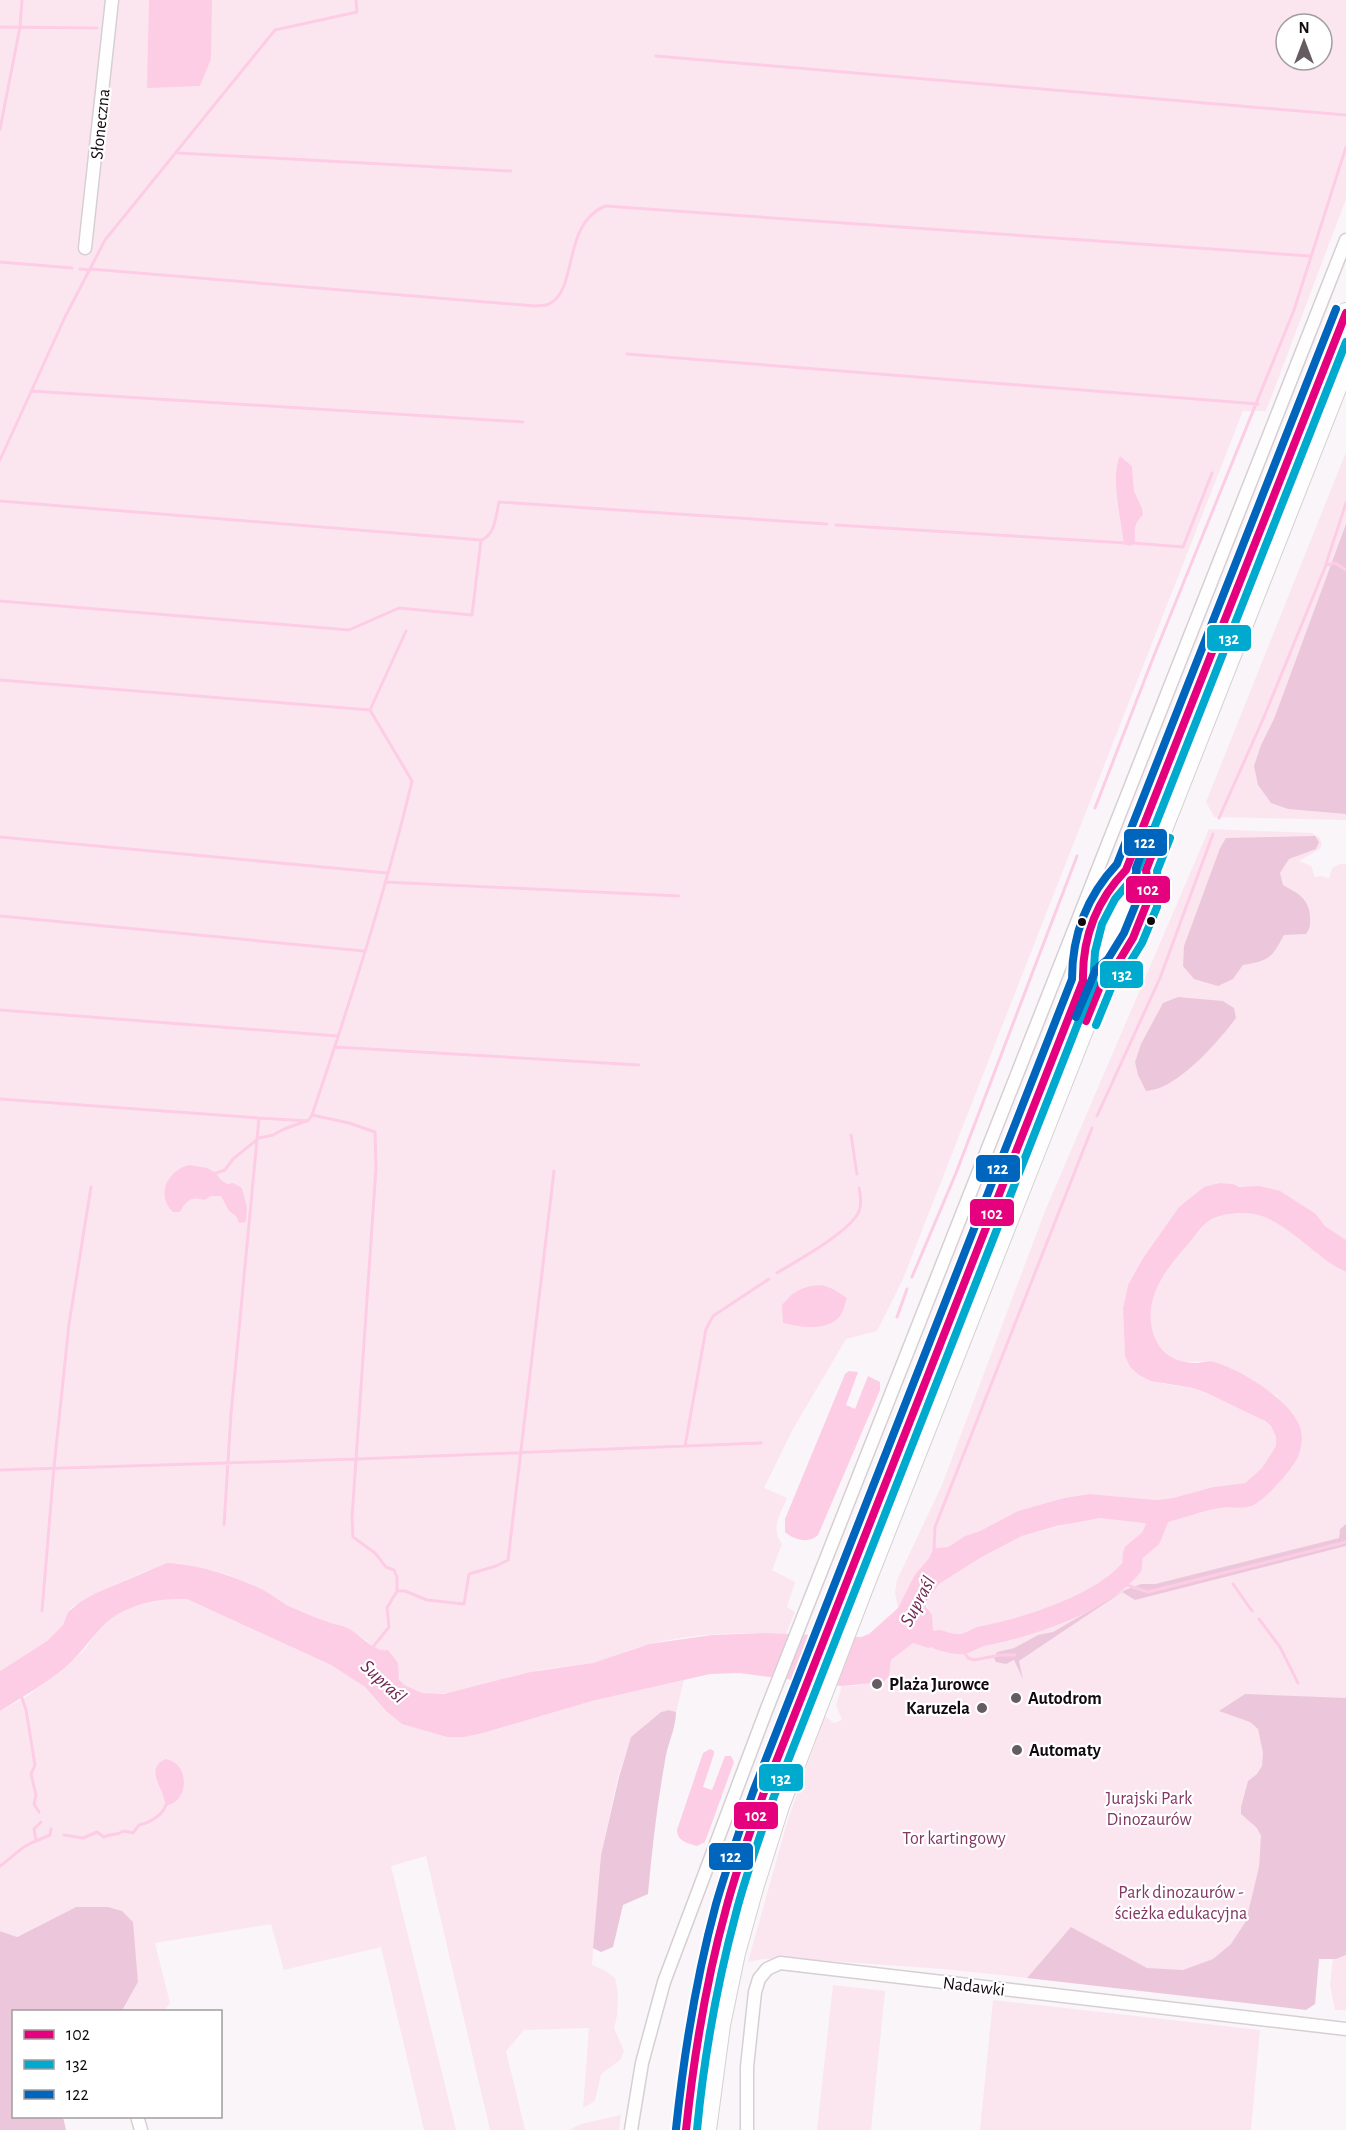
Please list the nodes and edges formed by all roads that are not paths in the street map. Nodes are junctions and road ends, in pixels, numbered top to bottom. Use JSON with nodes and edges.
{"nodes":[{"id":1,"x":112,"y":0,"type":"edge"},
{"id":2,"x":1346,"y":240,"type":"edge"},
{"id":3,"x":85,"y":248,"type":"dead end"},
{"id":4,"x":1346,"y":313,"type":"edge"},
{"id":5,"x":1346,"y":363,"type":"edge"},
{"id":6,"x":854,"y":1585,"type":"junction"},
{"id":7,"x":801,"y":1723,"type":"junction"},
{"id":8,"x":1346,"y":2029,"type":"edge"},
{"id":9,"x":631,"y":2130,"type":"edge"},
{"id":10,"x":686,"y":2130,"type":"edge"},
{"id":11,"x":706,"y":2130,"type":"edge"},
{"id":12,"x":747,"y":2130,"type":"edge"}],
"edges":[{"from":1,"to":3,"type":"street","name":"Słoneczna"},
{"from":2,"to":9,"type":"street"},
{"from":4,"to":6,"type":"highway"},
{"from":5,"to":6,"type":"highway"},
{"from":6,"to":7,"type":"highway"},
{"from":7,"to":10,"type":"highway"},
{"from":7,"to":11,"type":"highway"},
{"from":8,"to":12,"type":"street","name":"Nadawki"}]}
